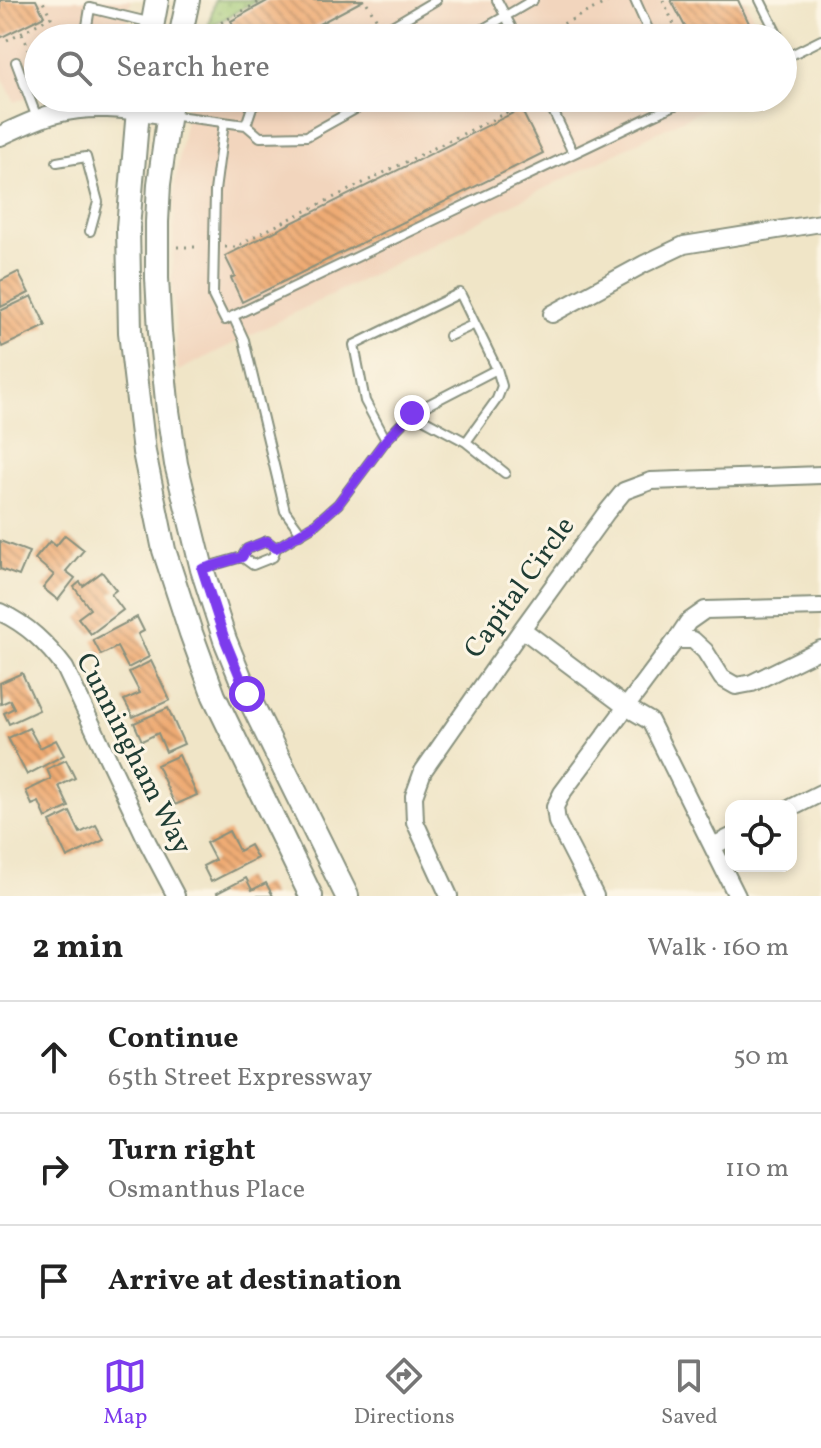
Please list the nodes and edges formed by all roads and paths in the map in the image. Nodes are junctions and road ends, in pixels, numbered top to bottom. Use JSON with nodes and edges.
{"nodes":[{"id":1,"x":42,"y":0,"type":"edge"},
{"id":2,"x":157,"y":0,"type":"edge"},
{"id":3,"x":188,"y":0,"type":"edge"},
{"id":4,"x":263,"y":0,"type":"edge"},
{"id":5,"x":436,"y":0,"type":"edge"},
{"id":6,"x":497,"y":0,"type":"edge"},
{"id":7,"x":533,"y":0,"type":"edge"},
{"id":8,"x":611,"y":0,"type":"edge"},
{"id":9,"x":635,"y":0,"type":"edge"},
{"id":10,"x":663,"y":0,"type":"edge"},
{"id":11,"x":760,"y":0,"type":"edge"},
{"id":12,"x":604,"y":2,"type":"edge"},
{"id":13,"x":367,"y":3,"type":"dead end"},
{"id":14,"x":505,"y":16,"type":"junction"},
{"id":15,"x":38,"y":24,"type":"edge"},
{"id":16,"x":87,"y":24,"type":"edge"},
{"id":17,"x":132,"y":24,"type":"edge"},
{"id":18,"x":152,"y":24,"type":"edge"},
{"id":19,"x":183,"y":24,"type":"edge"},
{"id":20,"x":219,"y":24,"type":"edge"},
{"id":21,"x":378,"y":24,"type":"edge"},
{"id":22,"x":396,"y":24,"type":"edge"},
{"id":23,"x":492,"y":24,"type":"edge"},
{"id":24,"x":509,"y":24,"type":"edge"},
{"id":25,"x":562,"y":24,"type":"edge"},
{"id":26,"x":646,"y":24,"type":"edge"},
{"id":27,"x":674,"y":24,"type":"edge"},
{"id":28,"x":772,"y":24,"type":"edge"},
{"id":29,"x":24,"y":31,"type":"edge"},
{"id":30,"x":21,"y":33,"type":"junction"},
{"id":31,"x":24,"y":39,"type":"edge"},
{"id":32,"x":7,"y":40,"type":"dead end"},
{"id":33,"x":821,"y":40,"type":"edge"},
{"id":34,"x":797,"y":52,"type":"edge"},
{"id":35,"x":16,"y":62,"type":"dead end"},
{"id":36,"x":24,"y":83,"type":"edge"},
{"id":37,"x":35,"y":112,"type":"edge"},
{"id":38,"x":59,"y":112,"type":"edge"},
{"id":39,"x":137,"y":112,"type":"edge"},
{"id":40,"x":169,"y":112,"type":"edge"},
{"id":41,"x":190,"y":112,"type":"edge"},
{"id":42,"x":250,"y":112,"type":"edge"},
{"id":43,"x":350,"y":112,"type":"edge"},
{"id":44,"x":508,"y":112,"type":"edge"},
{"id":45,"x":554,"y":112,"type":"edge"},
{"id":46,"x":660,"y":112,"type":"edge"},
{"id":47,"x":38,"y":119,"type":"junction"},
{"id":48,"x":224,"y":122,"type":"junction"},
{"id":49,"x":246,"y":125,"type":"junction"},
{"id":50,"x":0,"y":136,"type":"edge"},
{"id":51,"x":573,"y":153,"type":"junction"},
{"id":52,"x":57,"y":162,"type":"dead end"},
{"id":53,"x":821,"y":223,"type":"edge"},
{"id":54,"x":90,"y":231,"type":"dead end"},
{"id":55,"x":175,"y":247,"type":"dead end"},
{"id":56,"x":214,"y":247,"type":"junction"},
{"id":57,"x":552,"y":314,"type":"dead end"},
{"id":58,"x":233,"y":316,"type":"junction"},
{"id":59,"x":475,"y":324,"type":"junction"},
{"id":60,"x":449,"y":336,"type":"dead end"},
{"id":61,"x":497,"y":369,"type":"junction"},
{"id":62,"x":412,"y":413,"type":"junction"},
{"id":63,"x":386,"y":440,"type":"junction"},
{"id":64,"x":466,"y":442,"type":"junction"},
{"id":65,"x":505,"y":473,"type":"dead end"},
{"id":66,"x":821,"y":475,"type":"edge"},
{"id":67,"x":301,"y":533,"type":"junction"},
{"id":68,"x":276,"y":548,"type":"junction"},
{"id":69,"x":242,"y":557,"type":"junction"},
{"id":70,"x":202,"y":569,"type":"junction"},
{"id":71,"x":821,"y":607,"type":"edge"},
{"id":72,"x":0,"y":612,"type":"edge"},
{"id":73,"x":522,"y":629,"type":"junction"},
{"id":74,"x":676,"y":640,"type":"junction"},
{"id":75,"x":821,"y":649,"type":"edge"},
{"id":76,"x":626,"y":707,"type":"junction"},
{"id":77,"x":821,"y":793,"type":"edge"},
{"id":78,"x":797,"y":805,"type":"edge"},
{"id":79,"x":725,"y":840,"type":"edge"},
{"id":80,"x":713,"y":846,"type":"junction"},
{"id":81,"x":176,"y":896,"type":"edge"},
{"id":82,"x":311,"y":896,"type":"edge"},
{"id":83,"x":347,"y":896,"type":"edge"},
{"id":84,"x":449,"y":896,"type":"edge"},
{"id":85,"x":595,"y":896,"type":"edge"},
{"id":86,"x":737,"y":896,"type":"edge"}],
"edges":[{"from":1,"to":15,"type":"path"},
{"from":2,"to":18,"type":"main road"},
{"from":3,"to":19,"type":"main road"},
{"from":4,"to":20,"type":"path"},
{"from":5,"to":22,"type":"lane"},
{"from":6,"to":14,"type":"lane"},
{"from":7,"to":14,"type":"lane"},
{"from":8,"to":12,"type":"path"},
{"from":9,"to":26,"type":"lane"},
{"from":10,"to":27,"type":"path"},
{"from":11,"to":28,"type":"lane"},
{"from":12,"to":25,"type":"path"},
{"from":13,"to":21,"type":"path"},
{"from":14,"to":23,"type":"lane"},
{"from":14,"to":24,"type":"lane"},
{"from":16,"to":17,"type":"lane"},
{"from":29,"to":30,"type":"path"},
{"from":30,"to":31,"type":"path"},
{"from":30,"to":32,"type":"path"},
{"from":33,"to":34,"type":"lane"},
{"from":35,"to":36,"type":"lane"},
{"from":37,"to":47,"type":"lane"},
{"from":38,"to":47,"type":"street"},
{"from":39,"to":82,"type":"main road"},
{"from":40,"to":70,"type":"main road"},
{"from":41,"to":48,"type":"lane"},
{"from":42,"to":49,"type":"lane"},
{"from":43,"to":49,"type":"lane"},
{"from":44,"to":56,"type":"path"},
{"from":45,"to":51,"type":"lane"},
{"from":46,"to":51,"type":"lane"},
{"from":47,"to":50,"type":"street"},
{"from":48,"to":49,"type":"lane"},
{"from":48,"to":56,"type":"lane"},
{"from":51,"to":58,"type":"lane"},
{"from":52,"to":54,"type":"lane"},
{"from":53,"to":57,"type":"street"},
{"from":55,"to":56,"type":"path"},
{"from":56,"to":58,"type":"lane"},
{"from":58,"to":67,"type":"lane"},
{"from":59,"to":60,"type":"lane"},
{"from":59,"to":61,"type":"lane"},
{"from":59,"to":63,"type":"lane"},
{"from":61,"to":62,"type":"lane"},
{"from":61,"to":64,"type":"lane"},
{"from":62,"to":63,"type":"lane"},
{"from":62,"to":64,"type":"lane"},
{"from":63,"to":67,"type":"lane"},
{"from":64,"to":65,"type":"lane"},
{"from":66,"to":73,"type":"street","name":"Capital Circle"},
{"from":67,"to":68,"type":"lane"},
{"from":68,"to":69,"type":"lane"},
{"from":68,"to":69,"type":"lane"},
{"from":69,"to":70,"type":"lane"},
{"from":70,"to":83,"type":"main road"},
{"from":71,"to":74,"type":"street"},
{"from":72,"to":81,"type":"street","name":"Cunningham Way"},
{"from":73,"to":76,"type":"street"},
{"from":73,"to":84,"type":"street","name":"Capital Circle"},
{"from":74,"to":75,"type":"street"},
{"from":74,"to":76,"type":"street"},
{"from":76,"to":80,"type":"street"},
{"from":76,"to":85,"type":"street"},
{"from":77,"to":78,"type":"street"},
{"from":79,"to":80,"type":"street"},
{"from":80,"to":86,"type":"street"}]}
